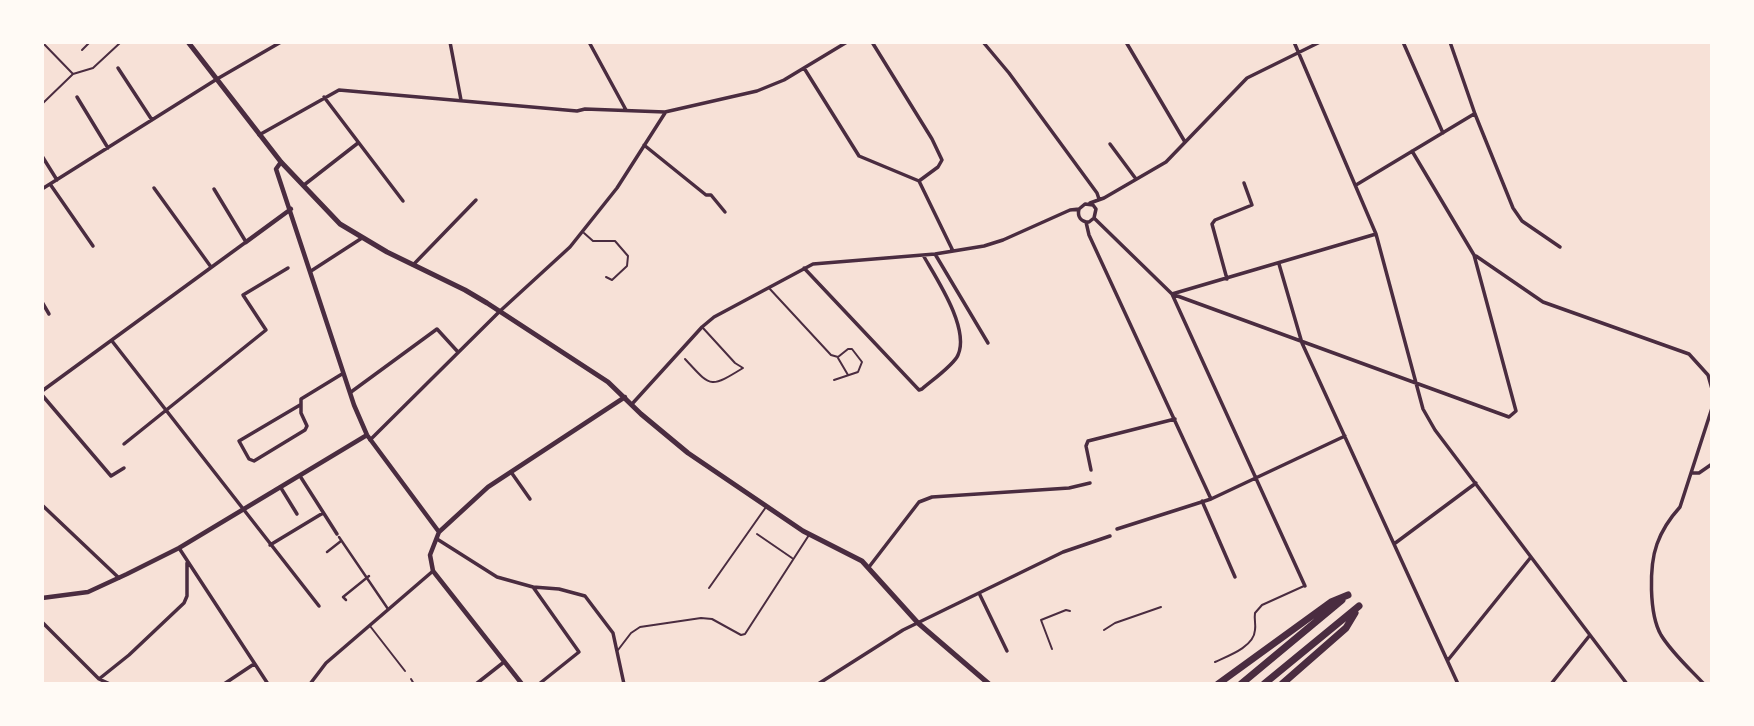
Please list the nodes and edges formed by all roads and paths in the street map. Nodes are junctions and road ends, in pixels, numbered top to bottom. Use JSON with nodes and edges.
{"nodes":[{"id":1,"x":42,"y":42,"type":"edge"},
{"id":2,"x":90,"y":42,"type":"edge"},
{"id":3,"x":147,"y":42,"type":"edge"},
{"id":4,"x":188,"y":42,"type":"edge"},
{"id":5,"x":281,"y":42,"type":"edge"},
{"id":6,"x":450,"y":42,"type":"edge"},
{"id":7,"x":589,"y":42,"type":"edge"},
{"id":8,"x":847,"y":42,"type":"edge"},
{"id":9,"x":872,"y":42,"type":"edge"},
{"id":10,"x":983,"y":42,"type":"edge"},
{"id":11,"x":1126,"y":42,"type":"edge"},
{"id":12,"x":1294,"y":42,"type":"edge"},
{"id":13,"x":1320,"y":42,"type":"edge"},
{"id":14,"x":1403,"y":42,"type":"edge"},
{"id":15,"x":1450,"y":42,"type":"edge"},
{"id":16,"x":82,"y":50,"type":"dead end"},
{"id":17,"x":1299,"y":52,"type":"junction"},
{"id":18,"x":118,"y":68,"type":"dead end"},
{"id":19,"x":804,"y":68,"type":"junction"},
{"id":20,"x":73,"y":74,"type":"junction"},
{"id":21,"x":217,"y":79,"type":"junction"},
{"id":22,"x":42,"y":97,"type":"edge"},
{"id":23,"x":77,"y":97,"type":"dead end"},
{"id":24,"x":324,"y":97,"type":"junction"},
{"id":25,"x":461,"y":100,"type":"junction"},
{"id":26,"x":45,"y":101,"type":"junction"},
{"id":27,"x":42,"y":104,"type":"edge"},
{"id":28,"x":626,"y":110,"type":"junction"},
{"id":29,"x":665,"y":112,"type":"junction"},
{"id":30,"x":1475,"y":114,"type":"junction"},
{"id":31,"x":152,"y":120,"type":"junction"},
{"id":32,"x":1443,"y":133,"type":"junction"},
{"id":33,"x":260,"y":135,"type":"junction"},
{"id":34,"x":1185,"y":142,"type":"junction"},
{"id":35,"x":358,"y":143,"type":"junction"},
{"id":36,"x":1110,"y":144,"type":"dead end"},
{"id":37,"x":644,"y":145,"type":"junction"},
{"id":38,"x":108,"y":148,"type":"junction"},
{"id":39,"x":1412,"y":151,"type":"junction"},
{"id":40,"x":42,"y":156,"type":"edge"},
{"id":41,"x":281,"y":162,"type":"junction"},
{"id":42,"x":1136,"y":179,"type":"junction"},
{"id":43,"x":57,"y":180,"type":"junction"},
{"id":44,"x":919,"y":181,"type":"junction"},
{"id":45,"x":1244,"y":183,"type":"dead end"},
{"id":46,"x":50,"y":184,"type":"junction"},
{"id":47,"x":1356,"y":185,"type":"junction"},
{"id":48,"x":302,"y":187,"type":"junction"},
{"id":49,"x":154,"y":188,"type":"dead end"},
{"id":50,"x":214,"y":188,"type":"dead end"},
{"id":51,"x":42,"y":189,"type":"edge"},
{"id":52,"x":1099,"y":199,"type":"junction"},
{"id":53,"x":477,"y":200,"type":"dead end"},
{"id":54,"x":403,"y":201,"type":"dead end"},
{"id":55,"x":1088,"y":204,"type":"junction"},
{"id":56,"x":291,"y":209,"type":"junction"},
{"id":57,"x":1079,"y":209,"type":"junction"},
{"id":58,"x":725,"y":212,"type":"dead end"},
{"id":59,"x":1094,"y":218,"type":"junction"},
{"id":60,"x":1086,"y":222,"type":"junction"},
{"id":61,"x":583,"y":232,"type":"junction"},
{"id":62,"x":1376,"y":234,"type":"junction"},
{"id":63,"x":362,"y":238,"type":"junction"},
{"id":64,"x":246,"y":242,"type":"junction"},
{"id":65,"x":93,"y":246,"type":"dead end"},
{"id":66,"x":1560,"y":247,"type":"dead end"},
{"id":67,"x":953,"y":251,"type":"junction"},
{"id":68,"x":934,"y":254,"type":"junction"},
{"id":69,"x":923,"y":255,"type":"junction"},
{"id":70,"x":1474,"y":255,"type":"junction"},
{"id":71,"x":1279,"y":264,"type":"junction"},
{"id":72,"x":413,"y":265,"type":"junction"},
{"id":73,"x":211,"y":267,"type":"junction"},
{"id":74,"x":288,"y":268,"type":"dead end"},
{"id":75,"x":804,"y":268,"type":"junction"},
{"id":76,"x":311,"y":271,"type":"junction"},
{"id":77,"x":606,"y":277,"type":"dead end"},
{"id":78,"x":1227,"y":279,"type":"junction"},
{"id":79,"x":768,"y":287,"type":"junction"},
{"id":80,"x":1172,"y":294,"type":"junction"},
{"id":81,"x":42,"y":302,"type":"edge"},
{"id":82,"x":499,"y":312,"type":"junction"},
{"id":83,"x":49,"y":314,"type":"dead end"},
{"id":84,"x":702,"y":327,"type":"junction"},
{"id":85,"x":112,"y":341,"type":"junction"},
{"id":86,"x":988,"y":343,"type":"dead end"},
{"id":87,"x":1302,"y":343,"type":"junction"},
{"id":88,"x":458,"y":352,"type":"junction"},
{"id":89,"x":838,"y":357,"type":"junction"},
{"id":90,"x":685,"y":359,"type":"dead end"},
{"id":91,"x":342,"y":374,"type":"junction"},
{"id":92,"x":848,"y":375,"type":"junction"},
{"id":93,"x":834,"y":380,"type":"dead end"},
{"id":94,"x":1415,"y":383,"type":"junction"},
{"id":95,"x":1712,"y":388,"type":"edge"},
{"id":96,"x":42,"y":393,"type":"edge"},
{"id":97,"x":349,"y":393,"type":"junction"},
{"id":98,"x":625,"y":397,"type":"junction"},
{"id":99,"x":632,"y":404,"type":"junction"},
{"id":100,"x":300,"y":405,"type":"junction"},
{"id":101,"x":1712,"y":408,"type":"edge"},
{"id":102,"x":166,"y":410,"type":"junction"},
{"id":103,"x":1175,"y":419,"type":"junction"},
{"id":104,"x":1345,"y":436,"type":"junction"},
{"id":105,"x":368,"y":437,"type":"junction"},
{"id":106,"x":124,"y":444,"type":"dead end"},
{"id":107,"x":1712,"y":464,"type":"edge"},
{"id":108,"x":124,"y":468,"type":"dead end"},
{"id":109,"x":1091,"y":471,"type":"dead end"},
{"id":110,"x":511,"y":472,"type":"junction"},
{"id":111,"x":1692,"y":473,"type":"junction"},
{"id":112,"x":300,"y":476,"type":"junction"},
{"id":113,"x":1255,"y":478,"type":"junction"},
{"id":114,"x":1090,"y":483,"type":"dead end"},
{"id":115,"x":1476,"y":483,"type":"junction"},
{"id":116,"x":281,"y":488,"type":"junction"},
{"id":117,"x":530,"y":499,"type":"dead end"},
{"id":118,"x":1212,"y":499,"type":"junction"},
{"id":119,"x":1202,"y":501,"type":"junction"},
{"id":120,"x":42,"y":505,"type":"edge"},
{"id":121,"x":766,"y":506,"type":"junction"},
{"id":122,"x":243,"y":511,"type":"junction"},
{"id":123,"x":323,"y":513,"type":"junction"},
{"id":124,"x":297,"y":514,"type":"dead end"},
{"id":125,"x":1117,"y":529,"type":"dead end"},
{"id":126,"x":439,"y":532,"type":"junction"},
{"id":127,"x":757,"y":534,"type":"dead end"},
{"id":128,"x":809,"y":534,"type":"junction"},
{"id":129,"x":1110,"y":536,"type":"dead end"},
{"id":130,"x":339,"y":537,"type":"junction"},
{"id":131,"x":436,"y":538,"type":"junction"},
{"id":132,"x":1394,"y":544,"type":"junction"},
{"id":133,"x":270,"y":545,"type":"junction"},
{"id":134,"x":179,"y":548,"type":"junction"},
{"id":135,"x":327,"y":552,"type":"dead end"},
{"id":136,"x":1531,"y":557,"type":"junction"},
{"id":137,"x":793,"y":559,"type":"junction"},
{"id":138,"x":187,"y":562,"type":"junction"},
{"id":139,"x":869,"y":567,"type":"junction"},
{"id":140,"x":433,"y":571,"type":"junction"},
{"id":141,"x":368,"y":577,"type":"junction"},
{"id":142,"x":120,"y":578,"type":"junction"},
{"id":143,"x":1235,"y":578,"type":"dead end"},
{"id":144,"x":1305,"y":586,"type":"joint"},
{"id":145,"x":533,"y":587,"type":"junction"},
{"id":146,"x":709,"y":588,"type":"dead end"},
{"id":147,"x":979,"y":593,"type":"junction"},
{"id":148,"x":42,"y":598,"type":"edge"},
{"id":149,"x":346,"y":600,"type":"dead end"},
{"id":150,"x":319,"y":607,"type":"dead end"},
{"id":151,"x":1161,"y":607,"type":"dead end"},
{"id":152,"x":388,"y":609,"type":"junction"},
{"id":153,"x":1070,"y":611,"type":"dead end"},
{"id":154,"x":42,"y":622,"type":"edge"},
{"id":155,"x":918,"y":623,"type":"junction"},
{"id":156,"x":369,"y":626,"type":"junction"},
{"id":157,"x":1104,"y":630,"type":"dead end"},
{"id":158,"x":1590,"y":635,"type":"junction"},
{"id":159,"x":1052,"y":649,"type":"dead end"},
{"id":160,"x":618,"y":651,"type":"junction"},
{"id":161,"x":1007,"y":651,"type":"dead end"},
{"id":162,"x":1448,"y":660,"type":"junction"},
{"id":163,"x":504,"y":662,"type":"junction"},
{"id":164,"x":1215,"y":662,"type":"dead end"},
{"id":165,"x":254,"y":664,"type":"junction"},
{"id":166,"x":405,"y":671,"type":"dead end"},
{"id":167,"x":99,"y":679,"type":"junction"},
{"id":168,"x":411,"y":680,"type":"dead end"},
{"id":169,"x":110,"y":684,"type":"edge"},
{"id":170,"x":223,"y":684,"type":"edge"},
{"id":171,"x":268,"y":684,"type":"edge"},
{"id":172,"x":310,"y":684,"type":"edge"},
{"id":173,"x":414,"y":684,"type":"edge"},
{"id":174,"x":475,"y":684,"type":"edge"},
{"id":175,"x":522,"y":684,"type":"edge"},
{"id":176,"x":539,"y":684,"type":"edge"},
{"id":177,"x":624,"y":684,"type":"edge"},
{"id":178,"x":818,"y":684,"type":"edge"},
{"id":179,"x":989,"y":684,"type":"edge"},
{"id":180,"x":1218,"y":684,"type":"edge"},
{"id":181,"x":1241,"y":684,"type":"edge"},
{"id":182,"x":1264,"y":684,"type":"edge"},
{"id":183,"x":1282,"y":684,"type":"edge"},
{"id":184,"x":1458,"y":684,"type":"edge"},
{"id":185,"x":1552,"y":684,"type":"edge"},
{"id":186,"x":1627,"y":684,"type":"edge"},
{"id":187,"x":1704,"y":684,"type":"edge"}],
"edges":[{"from":1,"to":20,"type":"lane"},
{"from":2,"to":16,"type":"lane"},
{"from":3,"to":20,"type":"lane"},
{"from":4,"to":21,"type":"main road"},
{"from":5,"to":21,"type":"street"},
{"from":6,"to":25,"type":"street"},
{"from":7,"to":28,"type":"street"},
{"from":8,"to":19,"type":"street"},
{"from":9,"to":44,"type":"street"},
{"from":10,"to":52,"type":"street"},
{"from":11,"to":34,"type":"street"},
{"from":12,"to":17,"type":"street"},
{"from":13,"to":17,"type":"street"},
{"from":14,"to":32,"type":"street"},
{"from":15,"to":30,"type":"street"},
{"from":17,"to":34,"type":"street"},
{"from":17,"to":47,"type":"street"},
{"from":18,"to":31,"type":"street"},
{"from":19,"to":29,"type":"street"},
{"from":19,"to":44,"type":"street"},
{"from":20,"to":26,"type":"lane"},
{"from":21,"to":31,"type":"street"},
{"from":21,"to":33,"type":"main road"},
{"from":22,"to":26,"type":"lane"},
{"from":23,"to":38,"type":"street"},
{"from":24,"to":25,"type":"street"},
{"from":24,"to":33,"type":"street"},
{"from":24,"to":35,"type":"street"},
{"from":25,"to":28,"type":"street"},
{"from":26,"to":27,"type":"lane"},
{"from":28,"to":29,"type":"street"},
{"from":29,"to":37,"type":"street"},
{"from":30,"to":32,"type":"street"},
{"from":30,"to":66,"type":"street"},
{"from":31,"to":38,"type":"street"},
{"from":32,"to":39,"type":"street"},
{"from":33,"to":41,"type":"main road"},
{"from":34,"to":42,"type":"street"},
{"from":35,"to":48,"type":"street"},
{"from":35,"to":54,"type":"street"},
{"from":36,"to":42,"type":"street"},
{"from":37,"to":58,"type":"street"},
{"from":37,"to":61,"type":"street"},
{"from":38,"to":43,"type":"street"},
{"from":39,"to":47,"type":"street"},
{"from":39,"to":70,"type":"street"},
{"from":40,"to":43,"type":"street"},
{"from":41,"to":48,"type":"main road"},
{"from":41,"to":56,"type":"street"},
{"from":42,"to":52,"type":"street"},
{"from":43,"to":46,"type":"street"},
{"from":44,"to":67,"type":"street"},
{"from":45,"to":78,"type":"street"},
{"from":46,"to":51,"type":"street"},
{"from":46,"to":65,"type":"street"},
{"from":47,"to":62,"type":"street"},
{"from":48,"to":63,"type":"main road"},
{"from":49,"to":73,"type":"street"},
{"from":50,"to":64,"type":"street"},
{"from":52,"to":55,"type":"street"},
{"from":53,"to":72,"type":"street"},
{"from":55,"to":57,"type":"street"},
{"from":55,"to":59,"type":"street"},
{"from":56,"to":64,"type":"street"},
{"from":56,"to":76,"type":"street"},
{"from":57,"to":60,"type":"street"},
{"from":57,"to":67,"type":"street"},
{"from":59,"to":60,"type":"street"},
{"from":59,"to":80,"type":"street"},
{"from":60,"to":103,"type":"street"},
{"from":61,"to":77,"type":"lane"},
{"from":61,"to":82,"type":"street"},
{"from":62,"to":71,"type":"street"},
{"from":62,"to":94,"type":"street"},
{"from":63,"to":72,"type":"main road"},
{"from":63,"to":76,"type":"street"},
{"from":64,"to":73,"type":"street"},
{"from":67,"to":68,"type":"street"},
{"from":68,"to":69,"type":"street"},
{"from":68,"to":86,"type":"street"},
{"from":69,"to":75,"type":"street"},
{"from":69,"to":75,"type":"street"},
{"from":70,"to":94,"type":"street"},
{"from":70,"to":95,"type":"street"},
{"from":71,"to":78,"type":"street"},
{"from":71,"to":87,"type":"street"},
{"from":72,"to":82,"type":"main road"},
{"from":73,"to":85,"type":"street"},
{"from":74,"to":102,"type":"street"},
{"from":75,"to":79,"type":"street"},
{"from":76,"to":91,"type":"street"},
{"from":78,"to":80,"type":"street"},
{"from":79,"to":84,"type":"street"},
{"from":79,"to":89,"type":"lane"},
{"from":80,"to":87,"type":"street"},
{"from":80,"to":113,"type":"street"},
{"from":81,"to":83,"type":"street"},
{"from":82,"to":88,"type":"street"},
{"from":82,"to":98,"type":"main road"},
{"from":84,"to":90,"type":"lane"},
{"from":84,"to":99,"type":"street"},
{"from":85,"to":96,"type":"street"},
{"from":85,"to":102,"type":"street"},
{"from":87,"to":94,"type":"street"},
{"from":87,"to":104,"type":"street"},
{"from":88,"to":97,"type":"street"},
{"from":88,"to":105,"type":"street"},
{"from":89,"to":92,"type":"lane"},
{"from":89,"to":92,"type":"lane"},
{"from":91,"to":97,"type":"street"},
{"from":91,"to":100,"type":"street"},
{"from":92,"to":93,"type":"lane"},
{"from":94,"to":115,"type":"street"},
{"from":96,"to":108,"type":"street"},
{"from":97,"to":105,"type":"street"},
{"from":98,"to":99,"type":"main road"},
{"from":98,"to":110,"type":"street"},
{"from":99,"to":121,"type":"main road"},
{"from":100,"to":100,"type":"street"},
{"from":101,"to":111,"type":"street"},
{"from":102,"to":106,"type":"street"},
{"from":102,"to":122,"type":"street"},
{"from":103,"to":109,"type":"street"},
{"from":103,"to":118,"type":"street"},
{"from":104,"to":113,"type":"street"},
{"from":104,"to":132,"type":"street"},
{"from":105,"to":112,"type":"street"},
{"from":105,"to":126,"type":"street"},
{"from":107,"to":111,"type":"street"},
{"from":110,"to":117,"type":"street"},
{"from":110,"to":126,"type":"street"},
{"from":111,"to":187,"type":"street"},
{"from":112,"to":116,"type":"street"},
{"from":112,"to":123,"type":"street"},
{"from":113,"to":118,"type":"street"},
{"from":113,"to":144,"type":"street"},
{"from":114,"to":139,"type":"street"},
{"from":115,"to":132,"type":"street"},
{"from":115,"to":136,"type":"street"},
{"from":116,"to":122,"type":"street"},
{"from":116,"to":124,"type":"street"},
{"from":118,"to":119,"type":"street"},
{"from":119,"to":125,"type":"street"},
{"from":119,"to":143,"type":"street"},
{"from":120,"to":142,"type":"street"},
{"from":121,"to":128,"type":"main road"},
{"from":121,"to":146,"type":"lane"},
{"from":122,"to":133,"type":"street"},
{"from":122,"to":134,"type":"street"},
{"from":123,"to":130,"type":"street"},
{"from":123,"to":133,"type":"street"},
{"from":126,"to":131,"type":"street"},
{"from":127,"to":137,"type":"lane"},
{"from":128,"to":137,"type":"lane"},
{"from":128,"to":139,"type":"main road"},
{"from":129,"to":147,"type":"street"},
{"from":130,"to":135,"type":"street"},
{"from":130,"to":141,"type":"street"},
{"from":131,"to":140,"type":"street"},
{"from":131,"to":145,"type":"street"},
{"from":132,"to":162,"type":"street"},
{"from":133,"to":150,"type":"street"},
{"from":134,"to":138,"type":"street"},
{"from":134,"to":142,"type":"street"},
{"from":136,"to":158,"type":"street"},
{"from":136,"to":162,"type":"street"},
{"from":137,"to":160,"type":"lane"},
{"from":138,"to":165,"type":"street"},
{"from":138,"to":167,"type":"street"},
{"from":139,"to":155,"type":"main road"},
{"from":140,"to":152,"type":"street"},
{"from":140,"to":163,"type":"street"},
{"from":141,"to":149,"type":"street"},
{"from":141,"to":152,"type":"street"},
{"from":142,"to":148,"type":"street"},
{"from":144,"to":164,"type":"lane"},
{"from":145,"to":160,"type":"street"},
{"from":145,"to":176,"type":"street"},
{"from":147,"to":155,"type":"street"},
{"from":147,"to":161,"type":"street"},
{"from":151,"to":157,"type":"lane"},
{"from":152,"to":156,"type":"street"},
{"from":153,"to":159,"type":"lane"},
{"from":154,"to":167,"type":"street"},
{"from":155,"to":178,"type":"street"},
{"from":155,"to":179,"type":"main road"},
{"from":156,"to":166,"type":"lane"},
{"from":156,"to":172,"type":"street"},
{"from":158,"to":185,"type":"street"},
{"from":158,"to":186,"type":"street"},
{"from":160,"to":177,"type":"street"},
{"from":162,"to":184,"type":"street"},
{"from":163,"to":174,"type":"street"},
{"from":163,"to":175,"type":"street"},
{"from":165,"to":170,"type":"street"},
{"from":165,"to":171,"type":"street"},
{"from":167,"to":169,"type":"street"},
{"from":168,"to":173,"type":"lane"},
{"from":180,"to":181,"type":"highway"},
{"from":182,"to":183,"type":"highway"}]}
